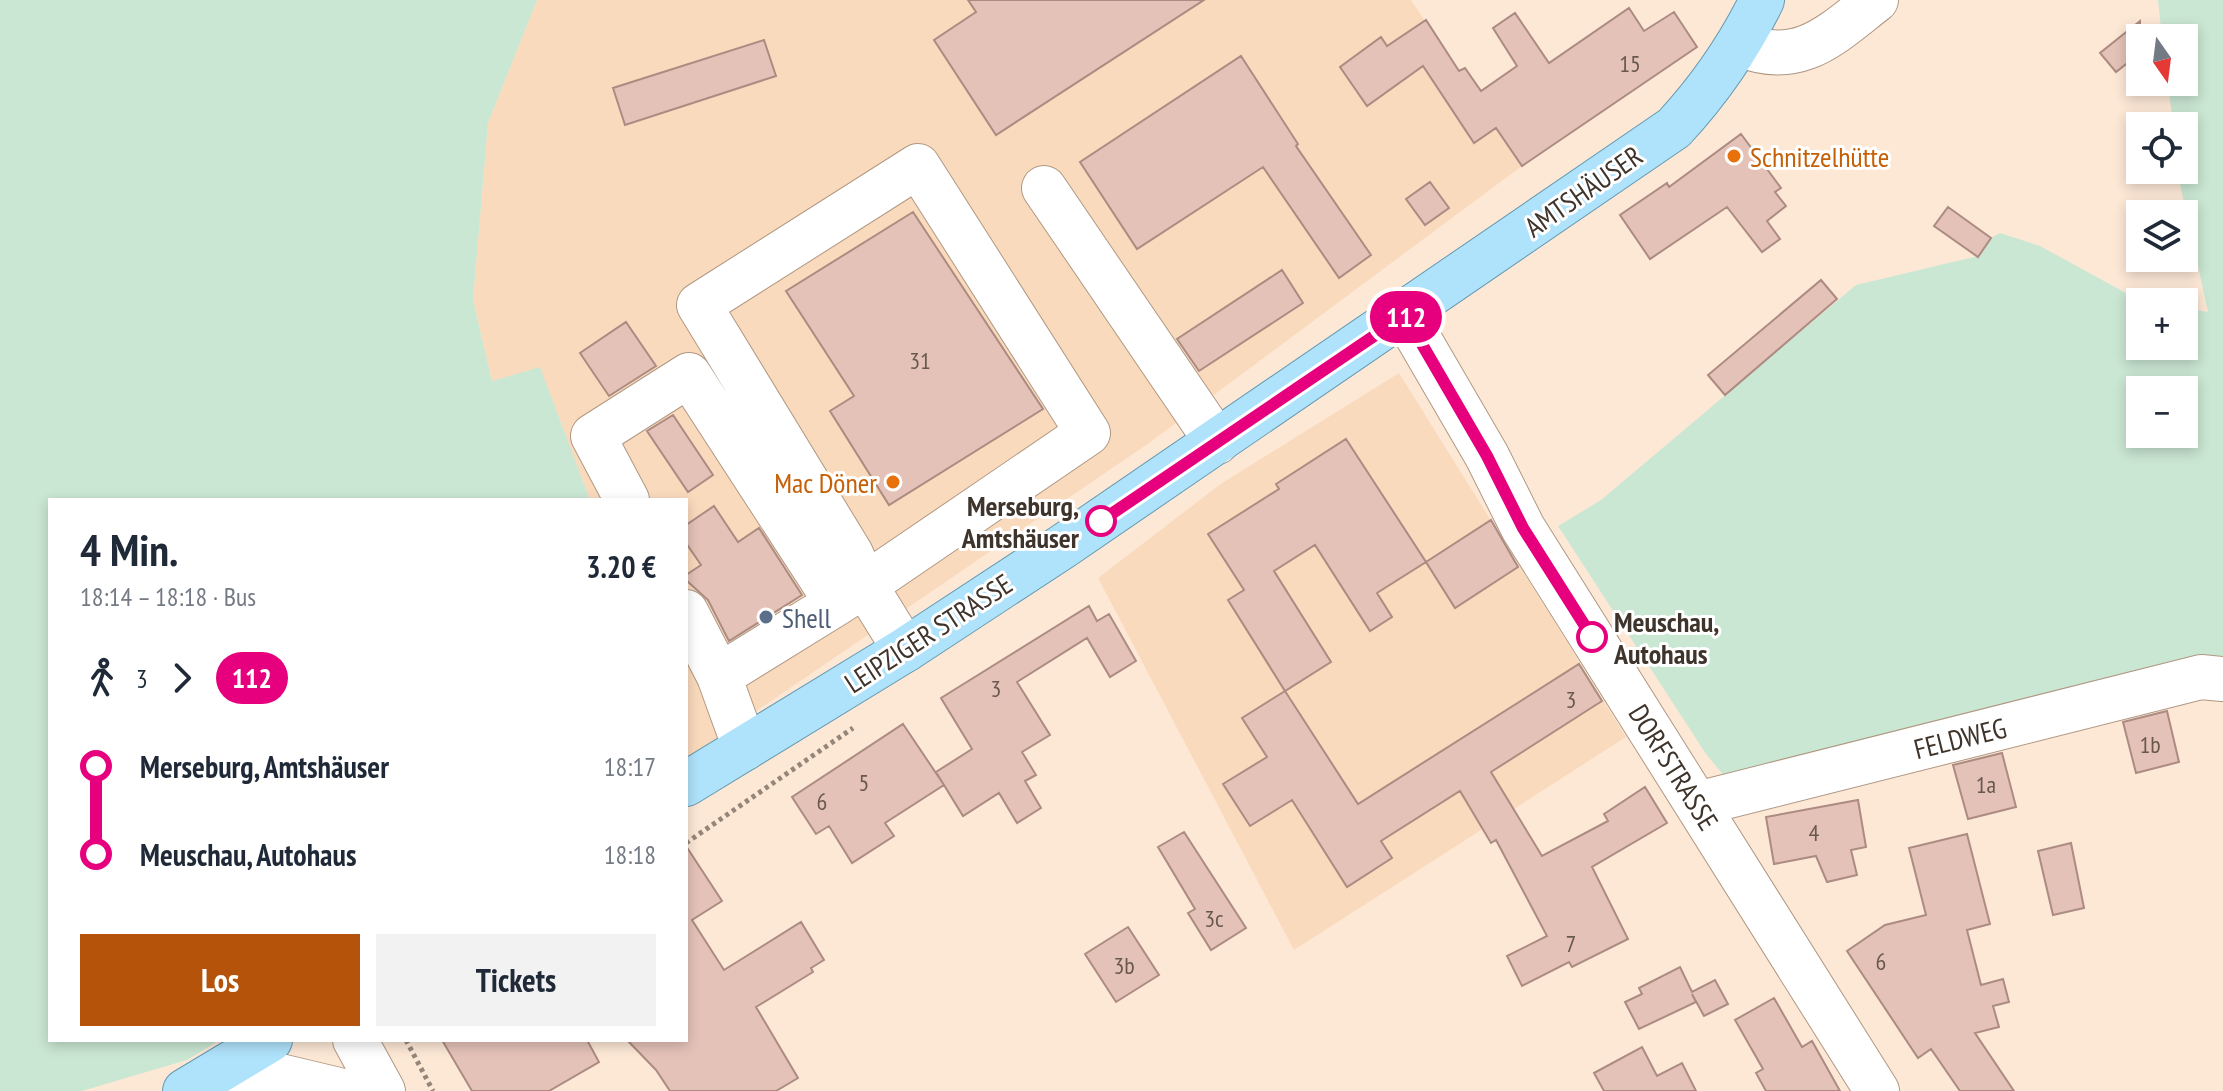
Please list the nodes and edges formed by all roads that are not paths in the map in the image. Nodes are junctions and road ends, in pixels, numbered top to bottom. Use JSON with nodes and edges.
{"nodes":[{"id":1,"x":1762,"y":0,"type":"edge"},
{"id":2,"x":1876,"y":0,"type":"edge"},
{"id":3,"x":1739,"y":44,"type":"junction"},
{"id":4,"x":1044,"y":188,"type":"dead end"},
{"id":5,"x":1405,"y":315,"type":"junction"},
{"id":6,"x":1217,"y":442,"type":"junction"},
{"id":7,"x":626,"y":498,"type":"edge"},
{"id":8,"x":851,"y":594,"type":"junction"},
{"id":9,"x":688,"y":616,"type":"edge"},
{"id":10,"x":905,"y":650,"type":"junction"},
{"id":11,"x":719,"y":676,"type":"junction"},
{"id":12,"x":2223,"y":679,"type":"edge"},
{"id":13,"x":745,"y":748,"type":"junction"},
{"id":14,"x":688,"y":783,"type":"edge"},
{"id":15,"x":1697,"y":804,"type":"junction"},
{"id":16,"x":267,"y":1042,"type":"edge"},
{"id":17,"x":356,"y":1042,"type":"edge"},
{"id":18,"x":186,"y":1091,"type":"edge"},
{"id":19,"x":343,"y":1091,"type":"edge"},
{"id":20,"x":383,"y":1091,"type":"edge"},
{"id":21,"x":1877,"y":1091,"type":"edge"}],
"edges":[{"from":1,"to":3,"type":"main road","name":"AMTSHÄUSER"},
{"from":2,"to":3,"type":"street"},
{"from":3,"to":5,"type":"main road","name":"AMTSHÄUSER"},
{"from":4,"to":6,"type":"street"},
{"from":5,"to":6,"type":"main road","name":"LEIPZIGER STRASSE"},
{"from":5,"to":15,"type":"street","name":"DORFSTRASSE"},
{"from":6,"to":10,"type":"main road","name":"LEIPZIGER STRASSE"},
{"from":7,"to":8,"type":"street"},
{"from":8,"to":8,"type":"street"},
{"from":8,"to":10,"type":"street"},
{"from":8,"to":11,"type":"street"},
{"from":9,"to":11,"type":"street"},
{"from":10,"to":13,"type":"main road","name":"LEIPZIGER STRASSE"},
{"from":11,"to":13,"type":"street"},
{"from":12,"to":15,"type":"street","name":"FELDWEG"},
{"from":13,"to":14,"type":"main road","name":"LEIPZIGER STRASSE"},
{"from":15,"to":21,"type":"street","name":"DORFSTRASSE"},
{"from":16,"to":18,"type":"main road"},
{"from":17,"to":20,"type":"street"},
{"from":18,"to":19,"type":"street"}]}
